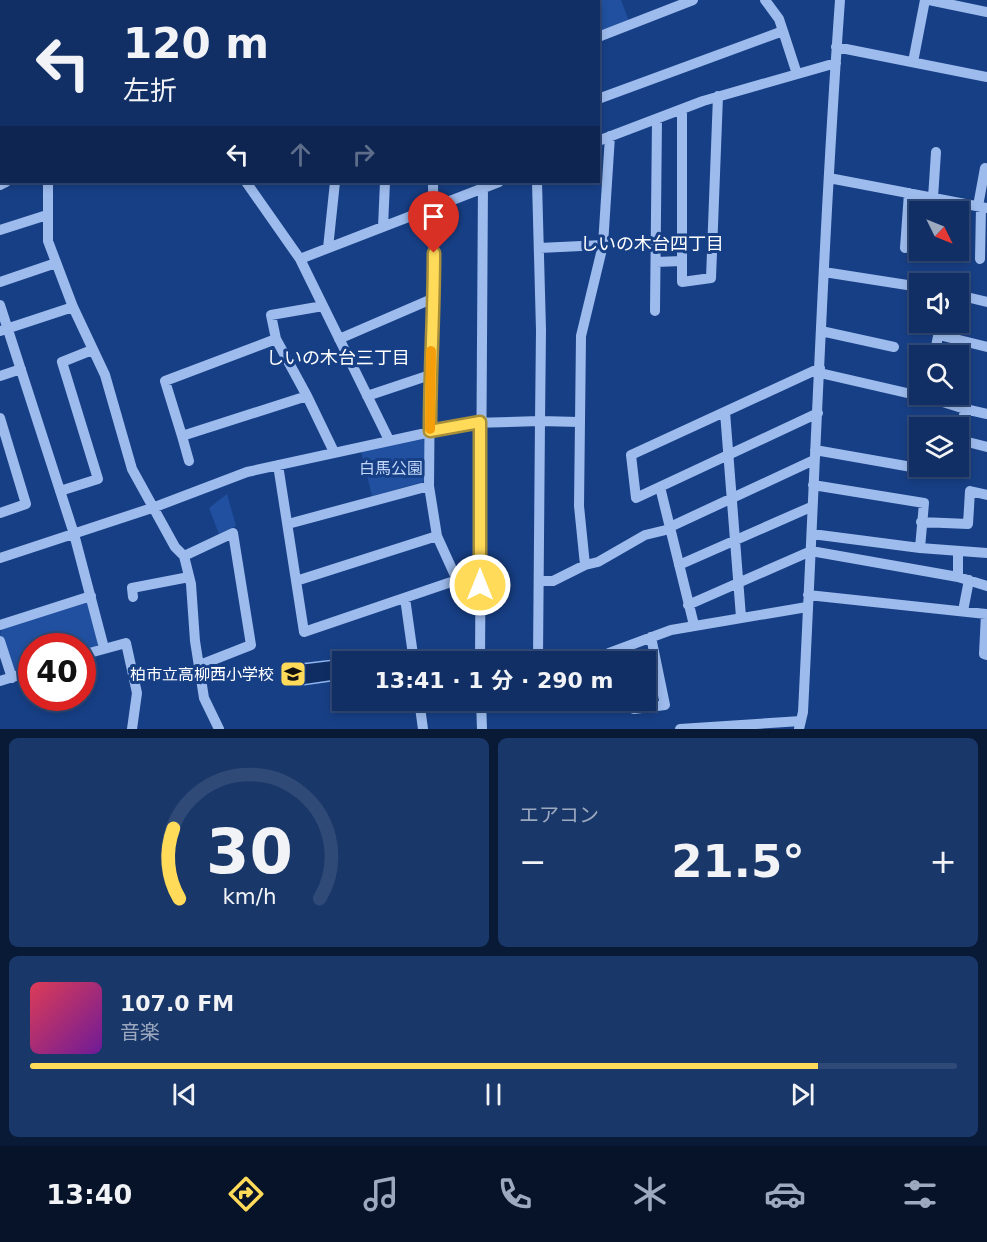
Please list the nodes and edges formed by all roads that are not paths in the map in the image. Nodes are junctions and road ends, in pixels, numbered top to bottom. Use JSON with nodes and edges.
{"nodes":[{"id":1,"x":693,"y":0,"type":"edge"},
{"id":2,"x":765,"y":0,"type":"edge"},
{"id":3,"x":840,"y":0,"type":"edge"},
{"id":4,"x":927,"y":0,"type":"edge"},
{"id":5,"x":987,"y":12,"type":"edge"},
{"id":6,"x":783,"y":31,"type":"junction"},
{"id":7,"x":600,"y":36,"type":"edge"},
{"id":8,"x":837,"y":46,"type":"junction"},
{"id":9,"x":914,"y":62,"type":"junction"},
{"id":10,"x":836,"y":63,"type":"junction"},
{"id":11,"x":797,"y":74,"type":"junction"},
{"id":12,"x":987,"y":77,"type":"edge"},
{"id":13,"x":718,"y":96,"type":"junction"},
{"id":14,"x":600,"y":98,"type":"edge"},
{"id":15,"x":682,"y":109,"type":"junction"},
{"id":16,"x":657,"y":119,"type":"junction"},
{"id":17,"x":610,"y":136,"type":"junction"},
{"id":18,"x":600,"y":140,"type":"edge"},
{"id":19,"x":936,"y":152,"type":"dead end"},
{"id":20,"x":986,"y":168,"type":"dead end"},
{"id":21,"x":829,"y":178,"type":"junction"},
{"id":22,"x":48,"y":183,"type":"edge"},
{"id":23,"x":247,"y":183,"type":"edge"},
{"id":24,"x":335,"y":183,"type":"edge"},
{"id":25,"x":385,"y":183,"type":"edge"},
{"id":26,"x":433,"y":183,"type":"edge"},
{"id":27,"x":537,"y":183,"type":"edge"},
{"id":28,"x":483,"y":185,"type":"edge"},
{"id":29,"x":909,"y":193,"type":"junction"},
{"id":30,"x":933,"y":198,"type":"junction"},
{"id":31,"x":939,"y":201,"type":"edge"},
{"id":32,"x":982,"y":207,"type":"edge"},
{"id":33,"x":434,"y":208,"type":"junction"},
{"id":34,"x":47,"y":215,"type":"junction"},
{"id":35,"x":382,"y":227,"type":"junction"},
{"id":36,"x":0,"y":231,"type":"edge"},
{"id":37,"x":603,"y":245,"type":"junction"},
{"id":38,"x":328,"y":248,"type":"junction"},
{"id":39,"x":539,"y":248,"type":"junction"},
{"id":40,"x":904,"y":248,"type":"dead end"},
{"id":41,"x":300,"y":259,"type":"junction"},
{"id":42,"x":980,"y":259,"type":"dead end"},
{"id":43,"x":682,"y":261,"type":"junction"},
{"id":44,"x":656,"y":262,"type":"junction"},
{"id":45,"x":56,"y":263,"type":"junction"},
{"id":46,"x":824,"y":273,"type":"junction"},
{"id":47,"x":0,"y":282,"type":"edge"},
{"id":48,"x":909,"y":285,"type":"edge"},
{"id":49,"x":434,"y":298,"type":"junction"},
{"id":50,"x":969,"y":298,"type":"edge"},
{"id":51,"x":987,"y":302,"type":"edge"},
{"id":52,"x":0,"y":305,"type":"edge"},
{"id":53,"x":323,"y":306,"type":"junction"},
{"id":54,"x":73,"y":307,"type":"junction"},
{"id":55,"x":655,"y":311,"type":"dead end"},
{"id":56,"x":4,"y":329,"type":"edge"},
{"id":57,"x":821,"y":331,"type":"junction"},
{"id":58,"x":939,"y":335,"type":"joint"},
{"id":59,"x":276,"y":339,"type":"junction"},
{"id":60,"x":339,"y":339,"type":"junction"},
{"id":61,"x":937,"y":345,"type":"edge"},
{"id":62,"x":894,"y":347,"type":"dead end"},
{"id":63,"x":987,"y":347,"type":"edge"},
{"id":64,"x":92,"y":350,"type":"junction"},
{"id":65,"x":21,"y":369,"type":"junction"},
{"id":66,"x":820,"y":370,"type":"junction"},
{"id":67,"x":430,"y":375,"type":"junction"},
{"id":68,"x":0,"y":376,"type":"edge"},
{"id":69,"x":907,"y":393,"type":"dead end"},
{"id":70,"x":307,"y":396,"type":"junction"},
{"id":71,"x":367,"y":396,"type":"junction"},
{"id":72,"x":952,"y":405,"type":"edge"},
{"id":73,"x":965,"y":409,"type":"junction"},
{"id":74,"x":724,"y":412,"type":"junction"},
{"id":75,"x":818,"y":414,"type":"junction"},
{"id":76,"x":987,"y":414,"type":"edge"},
{"id":77,"x":0,"y":418,"type":"edge"},
{"id":78,"x":540,"y":421,"type":"junction"},
{"id":79,"x":480,"y":422,"type":"junction"},
{"id":80,"x":579,"y":422,"type":"junction"},
{"id":81,"x":430,"y":431,"type":"junction"},
{"id":82,"x":182,"y":436,"type":"junction"},
{"id":83,"x":389,"y":440,"type":"junction"},
{"id":84,"x":987,"y":447,"type":"edge"},
{"id":85,"x":334,"y":452,"type":"junction"},
{"id":86,"x":729,"y":455,"type":"junction"},
{"id":87,"x":814,"y":455,"type":"junction"},
{"id":88,"x":189,"y":461,"type":"dead end"},
{"id":89,"x":278,"y":465,"type":"junction"},
{"id":90,"x":909,"y":467,"type":"edge"},
{"id":91,"x":813,"y":485,"type":"junction"},
{"id":92,"x":429,"y":486,"type":"junction"},
{"id":93,"x":660,"y":487,"type":"junction"},
{"id":94,"x":60,"y":490,"type":"junction"},
{"id":95,"x":987,"y":495,"type":"edge"},
{"id":96,"x":732,"y":498,"type":"junction"},
{"id":97,"x":154,"y":507,"type":"junction"},
{"id":98,"x":812,"y":507,"type":"junction"},
{"id":99,"x":0,"y":513,"type":"edge"},
{"id":100,"x":921,"y":522,"type":"junction"},
{"id":101,"x":288,"y":524,"type":"junction"},
{"id":102,"x":670,"y":528,"type":"junction"},
{"id":103,"x":74,"y":534,"type":"junction"},
{"id":104,"x":812,"y":534,"type":"junction"},
{"id":105,"x":437,"y":536,"type":"junction"},
{"id":106,"x":736,"y":541,"type":"junction"},
{"id":107,"x":920,"y":548,"type":"junction"},
{"id":108,"x":811,"y":551,"type":"junction"},
{"id":109,"x":958,"y":551,"type":"junction"},
{"id":110,"x":987,"y":553,"type":"edge"},
{"id":111,"x":1,"y":554,"type":"edge"},
{"id":112,"x":184,"y":556,"type":"junction"},
{"id":113,"x":585,"y":565,"type":"junction"},
{"id":114,"x":678,"y":565,"type":"junction"},
{"id":115,"x":189,"y":577,"type":"junction"},
{"id":116,"x":964,"y":578,"type":"junction"},
{"id":117,"x":296,"y":581,"type":"junction"},
{"id":118,"x":539,"y":581,"type":"junction"},
{"id":119,"x":739,"y":584,"type":"junction"},
{"id":120,"x":987,"y":586,"type":"edge"},
{"id":121,"x":808,"y":595,"type":"junction"},
{"id":122,"x":91,"y":596,"type":"junction"},
{"id":123,"x":133,"y":597,"type":"dead end"},
{"id":124,"x":405,"y":598,"type":"junction"},
{"id":125,"x":688,"y":605,"type":"junction"},
{"id":126,"x":807,"y":607,"type":"junction"},
{"id":127,"x":963,"y":611,"type":"junction"},
{"id":128,"x":741,"y":617,"type":"junction"},
{"id":129,"x":694,"y":625,"type":"junction"},
{"id":130,"x":0,"y":626,"type":"edge"},
{"id":131,"x":651,"y":637,"type":"junction"},
{"id":132,"x":0,"y":641,"type":"edge"},
{"id":133,"x":104,"y":648,"type":"junction"},
{"id":134,"x":96,"y":651,"type":"edge"},
{"id":135,"x":412,"y":651,"type":"edge"},
{"id":136,"x":480,"y":651,"type":"edge"},
{"id":137,"x":537,"y":651,"type":"edge"},
{"id":138,"x":614,"y":651,"type":"edge"},
{"id":139,"x":654,"y":651,"type":"edge"},
{"id":140,"x":987,"y":655,"type":"edge"},
{"id":141,"x":656,"y":661,"type":"edge"},
{"id":142,"x":200,"y":665,"type":"junction"},
{"id":143,"x":18,"y":676,"type":"edge"},
{"id":144,"x":12,"y":678,"type":"junction"},
{"id":145,"x":0,"y":681,"type":"edge"},
{"id":146,"x":656,"y":706,"type":"edge"},
{"id":147,"x":421,"y":711,"type":"edge"},
{"id":148,"x":481,"y":711,"type":"edge"},
{"id":149,"x":800,"y":725,"type":"edge"},
{"id":150,"x":734,"y":727,"type":"edge"},
{"id":151,"x":132,"y":729,"type":"edge"},
{"id":152,"x":219,"y":729,"type":"edge"},
{"id":153,"x":423,"y":729,"type":"edge"},
{"id":154,"x":482,"y":729,"type":"edge"},
{"id":155,"x":680,"y":729,"type":"edge"}],
"edges":[{"from":1,"to":7,"type":"street"},
{"from":2,"to":6,"type":"street"},
{"from":3,"to":8,"type":"street"},
{"from":4,"to":5,"type":"street"},
{"from":4,"to":9,"type":"street"},
{"from":6,"to":11,"type":"street"},
{"from":6,"to":14,"type":"street"},
{"from":8,"to":9,"type":"street"},
{"from":8,"to":10,"type":"street"},
{"from":9,"to":12,"type":"street"},
{"from":10,"to":11,"type":"street"},
{"from":10,"to":21,"type":"street"},
{"from":11,"to":13,"type":"street"},
{"from":13,"to":15,"type":"street"},
{"from":13,"to":43,"type":"street"},
{"from":15,"to":16,"type":"street"},
{"from":15,"to":43,"type":"street"},
{"from":16,"to":17,"type":"street"},
{"from":16,"to":44,"type":"street"},
{"from":17,"to":18,"type":"street"},
{"from":17,"to":37,"type":"street"},
{"from":19,"to":30,"type":"street"},
{"from":20,"to":32,"type":"street"},
{"from":21,"to":29,"type":"street"},
{"from":21,"to":46,"type":"street"},
{"from":22,"to":34,"type":"street"},
{"from":23,"to":41,"type":"street"},
{"from":24,"to":38,"type":"street"},
{"from":25,"to":35,"type":"street"},
{"from":26,"to":33,"type":"street"},
{"from":27,"to":39,"type":"street"},
{"from":28,"to":33,"type":"street"},
{"from":28,"to":79,"type":"street"},
{"from":29,"to":30,"type":"street"},
{"from":29,"to":40,"type":"street"},
{"from":30,"to":31,"type":"street"},
{"from":32,"to":42,"type":"street"},
{"from":33,"to":35,"type":"street"},
{"from":33,"to":49,"type":"street"},
{"from":34,"to":36,"type":"street"},
{"from":34,"to":45,"type":"street"},
{"from":35,"to":38,"type":"street"},
{"from":37,"to":39,"type":"street"},
{"from":37,"to":80,"type":"street"},
{"from":38,"to":41,"type":"street"},
{"from":39,"to":78,"type":"street"},
{"from":41,"to":53,"type":"street"},
{"from":43,"to":44,"type":"street"},
{"from":44,"to":55,"type":"street"},
{"from":45,"to":47,"type":"street"},
{"from":45,"to":54,"type":"street"},
{"from":46,"to":48,"type":"street"},
{"from":46,"to":57,"type":"street"},
{"from":49,"to":60,"type":"street"},
{"from":49,"to":67,"type":"street"},
{"from":50,"to":51,"type":"street"},
{"from":52,"to":56,"type":"street"},
{"from":53,"to":59,"type":"street"},
{"from":53,"to":60,"type":"street"},
{"from":54,"to":56,"type":"street"},
{"from":54,"to":64,"type":"street"},
{"from":56,"to":65,"type":"street"},
{"from":57,"to":62,"type":"street"},
{"from":57,"to":66,"type":"street"},
{"from":58,"to":61,"type":"street"},
{"from":58,"to":63,"type":"street"},
{"from":59,"to":70,"type":"street"},
{"from":59,"to":82,"type":"street"},
{"from":60,"to":71,"type":"street"},
{"from":64,"to":94,"type":"street"},
{"from":64,"to":97,"type":"street"},
{"from":65,"to":68,"type":"street"},
{"from":65,"to":94,"type":"street"},
{"from":66,"to":69,"type":"street"},
{"from":66,"to":74,"type":"street"},
{"from":66,"to":75,"type":"street"},
{"from":67,"to":71,"type":"street"},
{"from":67,"to":81,"type":"street"},
{"from":70,"to":82,"type":"street"},
{"from":70,"to":85,"type":"street"},
{"from":71,"to":83,"type":"street"},
{"from":72,"to":73,"type":"street"},
{"from":73,"to":76,"type":"street"},
{"from":73,"to":84,"type":"street"},
{"from":74,"to":86,"type":"street"},
{"from":74,"to":93,"type":"street"},
{"from":75,"to":86,"type":"street"},
{"from":75,"to":87,"type":"street"},
{"from":77,"to":99,"type":"street"},
{"from":78,"to":79,"type":"street"},
{"from":78,"to":80,"type":"street"},
{"from":78,"to":118,"type":"street"},
{"from":79,"to":81,"type":"street"},
{"from":79,"to":136,"type":"street"},
{"from":80,"to":113,"type":"street"},
{"from":81,"to":83,"type":"street"},
{"from":81,"to":92,"type":"street"},
{"from":82,"to":88,"type":"street"},
{"from":83,"to":85,"type":"street"},
{"from":85,"to":89,"type":"street"},
{"from":86,"to":93,"type":"street"},
{"from":86,"to":96,"type":"street"},
{"from":87,"to":90,"type":"street"},
{"from":87,"to":91,"type":"street"},
{"from":87,"to":96,"type":"street"},
{"from":89,"to":97,"type":"street"},
{"from":89,"to":101,"type":"street"},
{"from":91,"to":98,"type":"street"},
{"from":91,"to":100,"type":"street"},
{"from":92,"to":101,"type":"street"},
{"from":92,"to":105,"type":"street"},
{"from":93,"to":102,"type":"street"},
{"from":94,"to":103,"type":"street"},
{"from":95,"to":100,"type":"street"},
{"from":96,"to":102,"type":"street"},
{"from":96,"to":106,"type":"street"},
{"from":97,"to":103,"type":"street"},
{"from":97,"to":112,"type":"street"},
{"from":98,"to":104,"type":"street"},
{"from":98,"to":106,"type":"street"},
{"from":100,"to":107,"type":"street"},
{"from":101,"to":117,"type":"street"},
{"from":102,"to":113,"type":"street"},
{"from":102,"to":114,"type":"street"},
{"from":103,"to":111,"type":"street"},
{"from":103,"to":122,"type":"street"},
{"from":104,"to":107,"type":"street"},
{"from":104,"to":108,"type":"street"},
{"from":105,"to":117,"type":"street"},
{"from":105,"to":124,"type":"street"},
{"from":106,"to":114,"type":"street"},
{"from":106,"to":119,"type":"street"},
{"from":107,"to":109,"type":"street"},
{"from":108,"to":116,"type":"street"},
{"from":108,"to":119,"type":"street"},
{"from":108,"to":121,"type":"street"},
{"from":109,"to":110,"type":"street"},
{"from":109,"to":116,"type":"street"},
{"from":112,"to":115,"type":"street"},
{"from":112,"to":142,"type":"street"},
{"from":113,"to":118,"type":"street"},
{"from":114,"to":125,"type":"street"},
{"from":115,"to":123,"type":"street"},
{"from":115,"to":142,"type":"street"},
{"from":116,"to":120,"type":"street"},
{"from":116,"to":127,"type":"street"},
{"from":117,"to":124,"type":"street"},
{"from":118,"to":137,"type":"street"},
{"from":119,"to":125,"type":"street"},
{"from":119,"to":128,"type":"street"},
{"from":121,"to":126,"type":"street"},
{"from":121,"to":127,"type":"street"},
{"from":122,"to":130,"type":"street"},
{"from":122,"to":133,"type":"street"},
{"from":124,"to":135,"type":"street"},
{"from":125,"to":129,"type":"street"},
{"from":126,"to":128,"type":"street"},
{"from":126,"to":149,"type":"street"},
{"from":127,"to":140,"type":"street"},
{"from":128,"to":129,"type":"street"},
{"from":129,"to":131,"type":"street"},
{"from":131,"to":138,"type":"street"},
{"from":131,"to":139,"type":"street"},
{"from":132,"to":144,"type":"street"},
{"from":133,"to":134,"type":"street"},
{"from":133,"to":151,"type":"street"},
{"from":141,"to":146,"type":"street"},
{"from":142,"to":152,"type":"street"},
{"from":143,"to":144,"type":"street"},
{"from":144,"to":145,"type":"street"},
{"from":147,"to":153,"type":"street"},
{"from":148,"to":154,"type":"street"},
{"from":149,"to":150,"type":"street"},
{"from":150,"to":155,"type":"street"}]}
